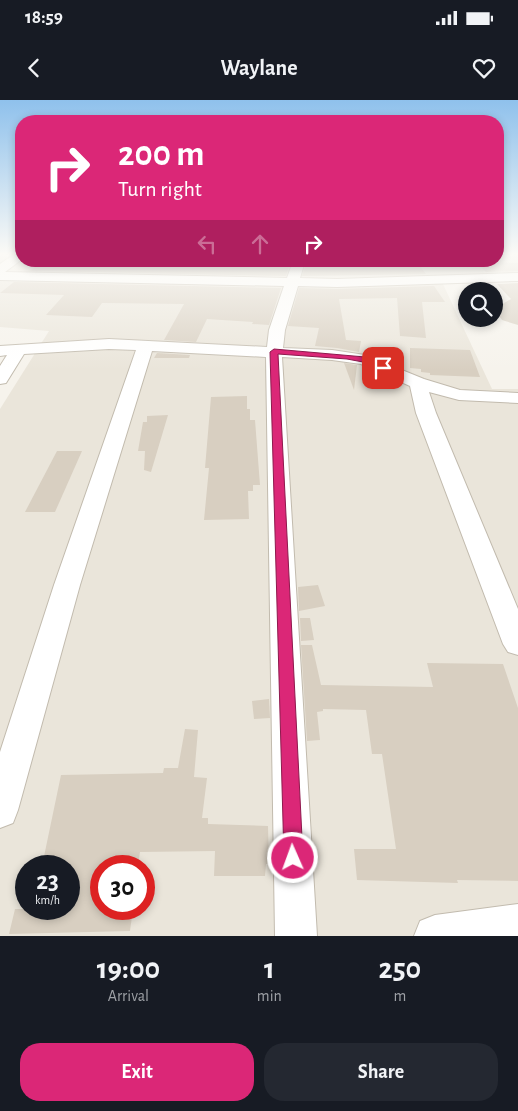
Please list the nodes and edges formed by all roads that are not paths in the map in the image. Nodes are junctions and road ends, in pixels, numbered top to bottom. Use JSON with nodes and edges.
{"nodes":[{"id":1,"x":289,"y":292,"type":"edge"},
{"id":2,"x":145,"y":346,"type":"junction"},
{"id":3,"x":0,"y":351,"type":"edge"},
{"id":4,"x":18,"y":351,"type":"junction"},
{"id":5,"x":274,"y":352,"type":"junction"},
{"id":6,"x":0,"y":378,"type":"edge"},
{"id":7,"x":418,"y":383,"type":"junction"},
{"id":8,"x":518,"y":398,"type":"edge"},
{"id":9,"x":518,"y":644,"type":"edge"},
{"id":10,"x":0,"y":810,"type":"edge"},
{"id":11,"x":518,"y":926,"type":"edge"},
{"id":12,"x":296,"y":936,"type":"edge"},
{"id":13,"x":435,"y":936,"type":"edge"}],
"edges":[{"from":1,"to":5,"type":"street"},
{"from":2,"to":4,"type":"street"},
{"from":2,"to":5,"type":"street"},
{"from":2,"to":10,"type":"street"},
{"from":3,"to":4,"type":"street"},
{"from":4,"to":6,"type":"street"},
{"from":5,"to":7,"type":"street"},
{"from":5,"to":12,"type":"street"},
{"from":7,"to":8,"type":"street"},
{"from":7,"to":9,"type":"street"},
{"from":11,"to":13,"type":"street"}]}
